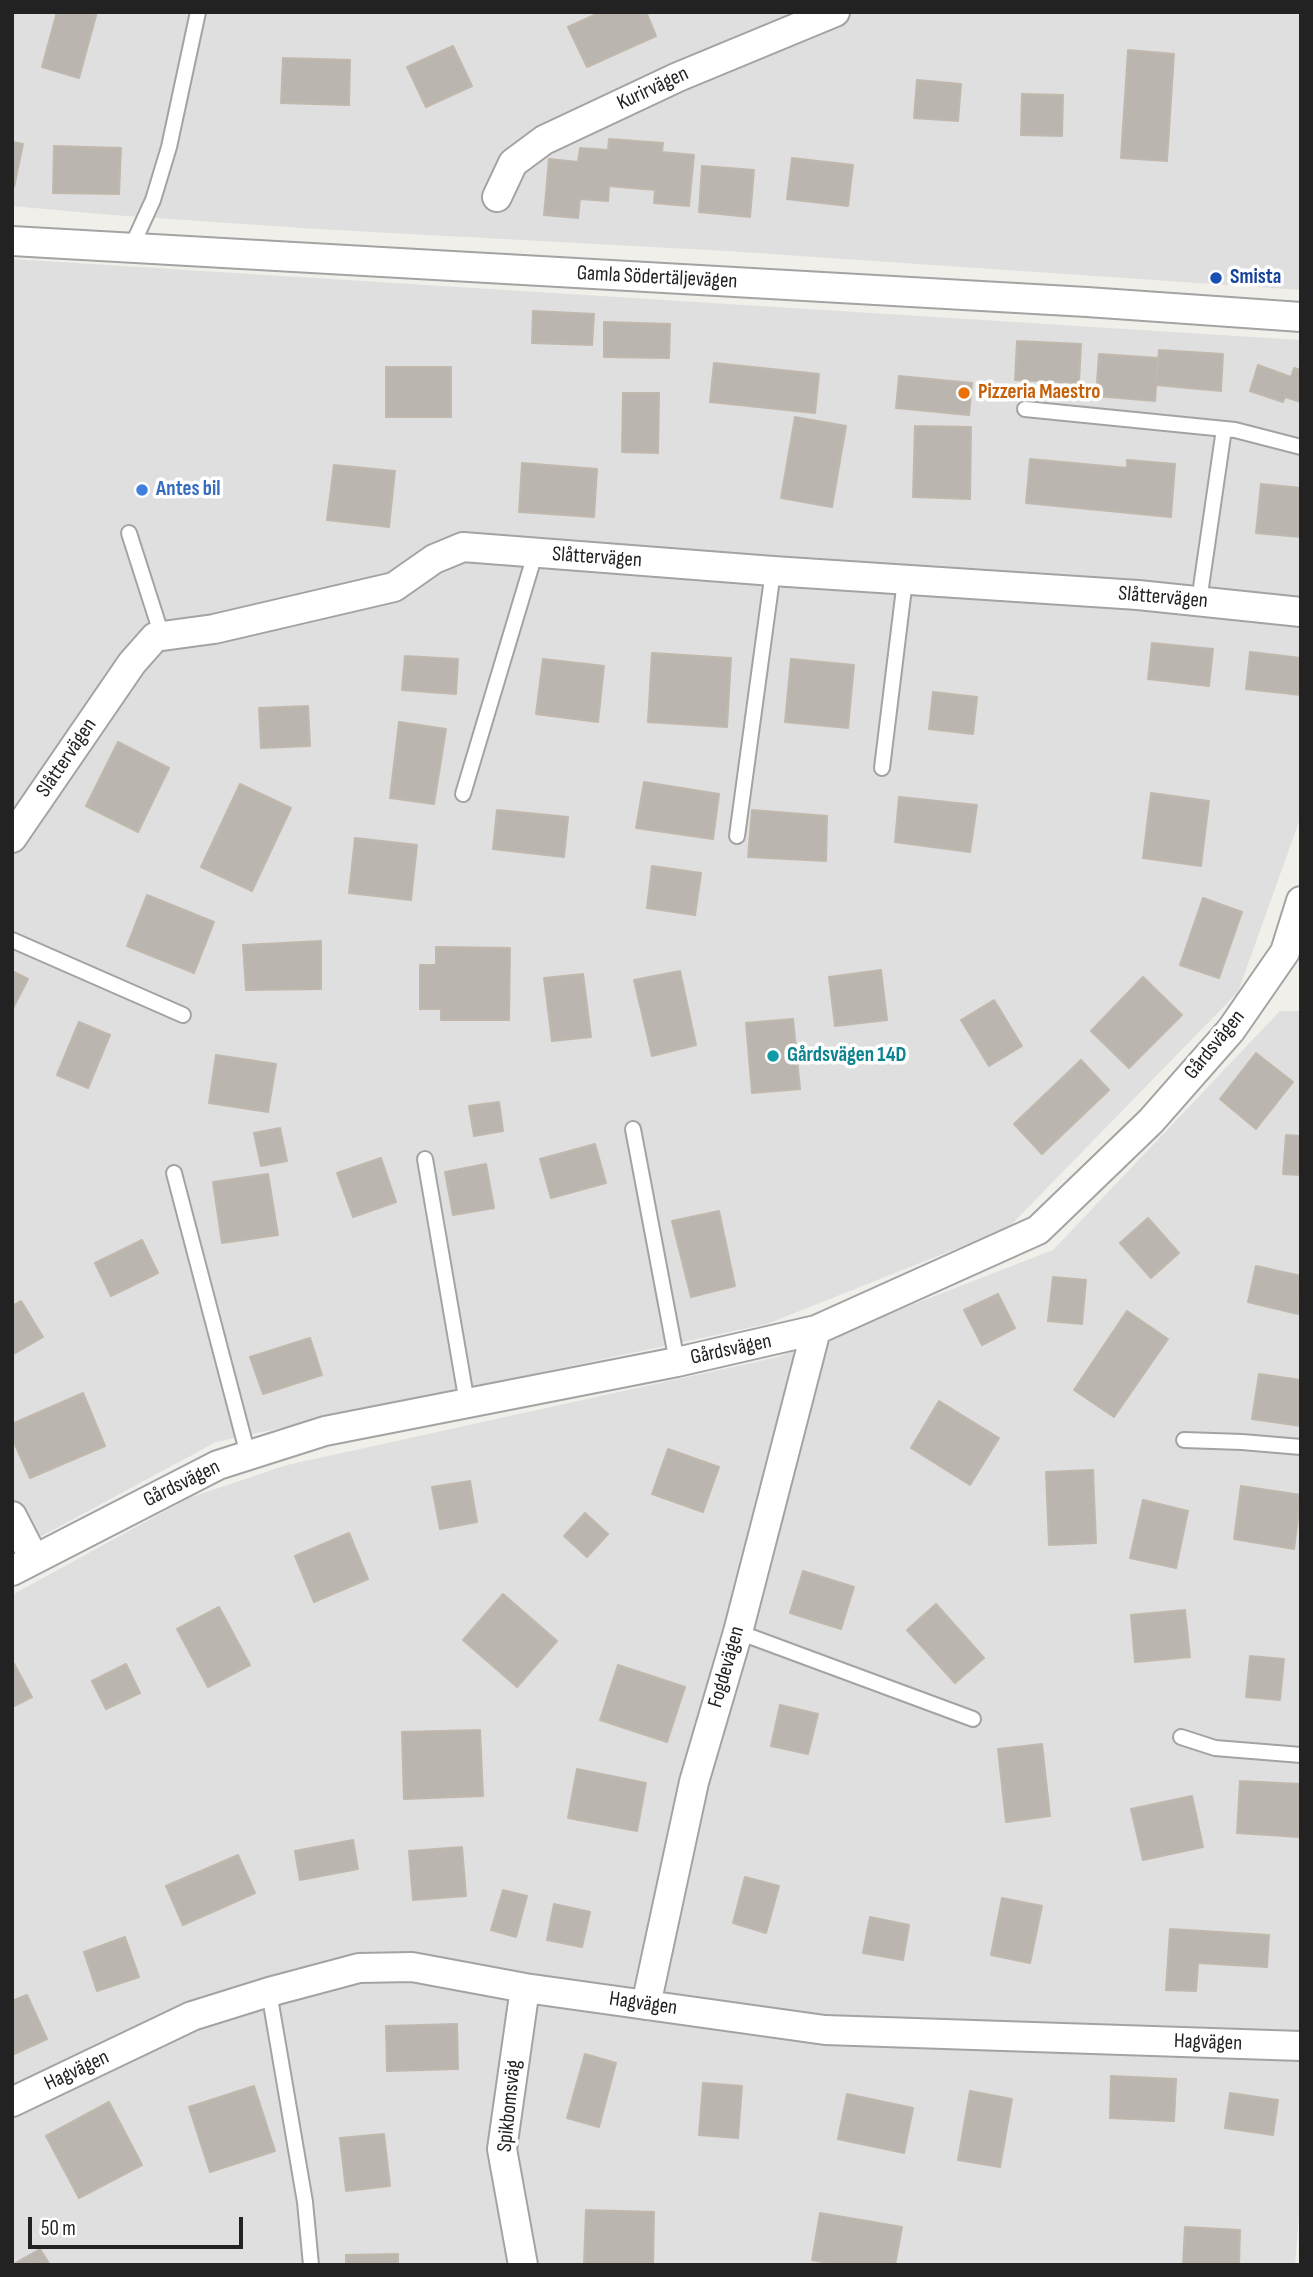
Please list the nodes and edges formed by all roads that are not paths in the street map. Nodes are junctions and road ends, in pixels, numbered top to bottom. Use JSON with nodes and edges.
{"nodes":[{"id":1,"x":198,"y":12,"type":"edge"},
{"id":2,"x":835,"y":12,"type":"edge"},
{"id":3,"x":497,"y":197,"type":"dead end"},
{"id":4,"x":12,"y":241,"type":"edge"},
{"id":5,"x":131,"y":248,"type":"junction"},
{"id":6,"x":1301,"y":317,"type":"edge"},
{"id":7,"x":1025,"y":409,"type":"dead end"},
{"id":8,"x":1224,"y":429,"type":"junction"},
{"id":9,"x":1301,"y":447,"type":"edge"},
{"id":10,"x":129,"y":533,"type":"dead end"},
{"id":11,"x":535,"y":554,"type":"junction"},
{"id":12,"x":773,"y":571,"type":"junction"},
{"id":13,"x":905,"y":580,"type":"junction"},
{"id":14,"x":1199,"y":601,"type":"junction"},
{"id":15,"x":1301,"y":612,"type":"edge"},
{"id":16,"x":162,"y":636,"type":"junction"},
{"id":17,"x":882,"y":768,"type":"dead end"},
{"id":18,"x":463,"y":794,"type":"dead end"},
{"id":19,"x":737,"y":836,"type":"dead end"},
{"id":20,"x":12,"y":838,"type":"edge"},
{"id":21,"x":1301,"y":901,"type":"edge"},
{"id":22,"x":12,"y":940,"type":"edge"},
{"id":23,"x":1293,"y":956,"type":"edge"},
{"id":24,"x":183,"y":1015,"type":"dead end"},
{"id":25,"x":634,"y":1129,"type":"dead end"},
{"id":26,"x":425,"y":1159,"type":"dead end"},
{"id":27,"x":174,"y":1173,"type":"dead end"},
{"id":28,"x":816,"y":1330,"type":"junction"},
{"id":29,"x":677,"y":1362,"type":"junction"},
{"id":30,"x":467,"y":1403,"type":"junction"},
{"id":31,"x":1184,"y":1440,"type":"dead end"},
{"id":32,"x":1301,"y":1447,"type":"edge"},
{"id":33,"x":248,"y":1455,"type":"junction"},
{"id":34,"x":12,"y":1516,"type":"edge"},
{"id":35,"x":23,"y":1565,"type":"edge"},
{"id":36,"x":738,"y":1632,"type":"junction"},
{"id":37,"x":973,"y":1719,"type":"dead end"},
{"id":38,"x":1181,"y":1737,"type":"dead end"},
{"id":39,"x":1301,"y":1755,"type":"edge"},
{"id":40,"x":525,"y":1988,"type":"junction"},
{"id":41,"x":269,"y":1992,"type":"junction"},
{"id":42,"x":646,"y":2005,"type":"junction"},
{"id":43,"x":1301,"y":2046,"type":"edge"},
{"id":44,"x":12,"y":2102,"type":"edge"},
{"id":45,"x":311,"y":2265,"type":"edge"},
{"id":46,"x":523,"y":2265,"type":"edge"}],
"edges":[{"from":1,"to":5,"type":"lane"},
{"from":2,"to":3,"type":"street","name":"Kurirvägen"},
{"from":4,"to":5,"type":"street","name":"Gamla Södertäljevägen"},
{"from":5,"to":6,"type":"street","name":"Gamla Södertäljevägen"},
{"from":7,"to":8,"type":"lane"},
{"from":8,"to":9,"type":"lane"},
{"from":8,"to":14,"type":"lane"},
{"from":10,"to":16,"type":"lane"},
{"from":11,"to":12,"type":"street","name":"Slåttervägen"},
{"from":11,"to":16,"type":"street","name":"Slåttervägen"},
{"from":11,"to":18,"type":"lane"},
{"from":12,"to":13,"type":"street","name":"Slåttervägen"},
{"from":12,"to":19,"type":"lane"},
{"from":13,"to":14,"type":"street","name":"Slåttervägen"},
{"from":13,"to":17,"type":"lane"},
{"from":14,"to":15,"type":"street","name":"Slåttervägen"},
{"from":16,"to":20,"type":"street","name":"Slåttervägen"},
{"from":21,"to":23,"type":"street","name":"Gårdsvägen"},
{"from":22,"to":24,"type":"lane"},
{"from":23,"to":28,"type":"street","name":"Gårdsvägen"},
{"from":25,"to":29,"type":"lane"},
{"from":26,"to":30,"type":"lane"},
{"from":27,"to":33,"type":"lane"},
{"from":28,"to":29,"type":"street","name":"Gårdsvägen"},
{"from":28,"to":36,"type":"street","name":"Fogdevägen"},
{"from":29,"to":30,"type":"street","name":"Gårdsvägen"},
{"from":30,"to":33,"type":"street","name":"Gårdsvägen"},
{"from":31,"to":32,"type":"lane"},
{"from":33,"to":35,"type":"street","name":"Gårdsvägen"},
{"from":34,"to":35,"type":"street"},
{"from":36,"to":37,"type":"lane"},
{"from":36,"to":42,"type":"street","name":"Fogdevägen"},
{"from":38,"to":39,"type":"lane"},
{"from":40,"to":41,"type":"street","name":"Hagvägen"},
{"from":40,"to":42,"type":"street","name":"Hagvägen"},
{"from":40,"to":46,"type":"street","name":"Spikbomsväg"},
{"from":41,"to":44,"type":"street","name":"Hagvägen"},
{"from":41,"to":45,"type":"lane"},
{"from":42,"to":43,"type":"street","name":"Hagvägen"}]}
